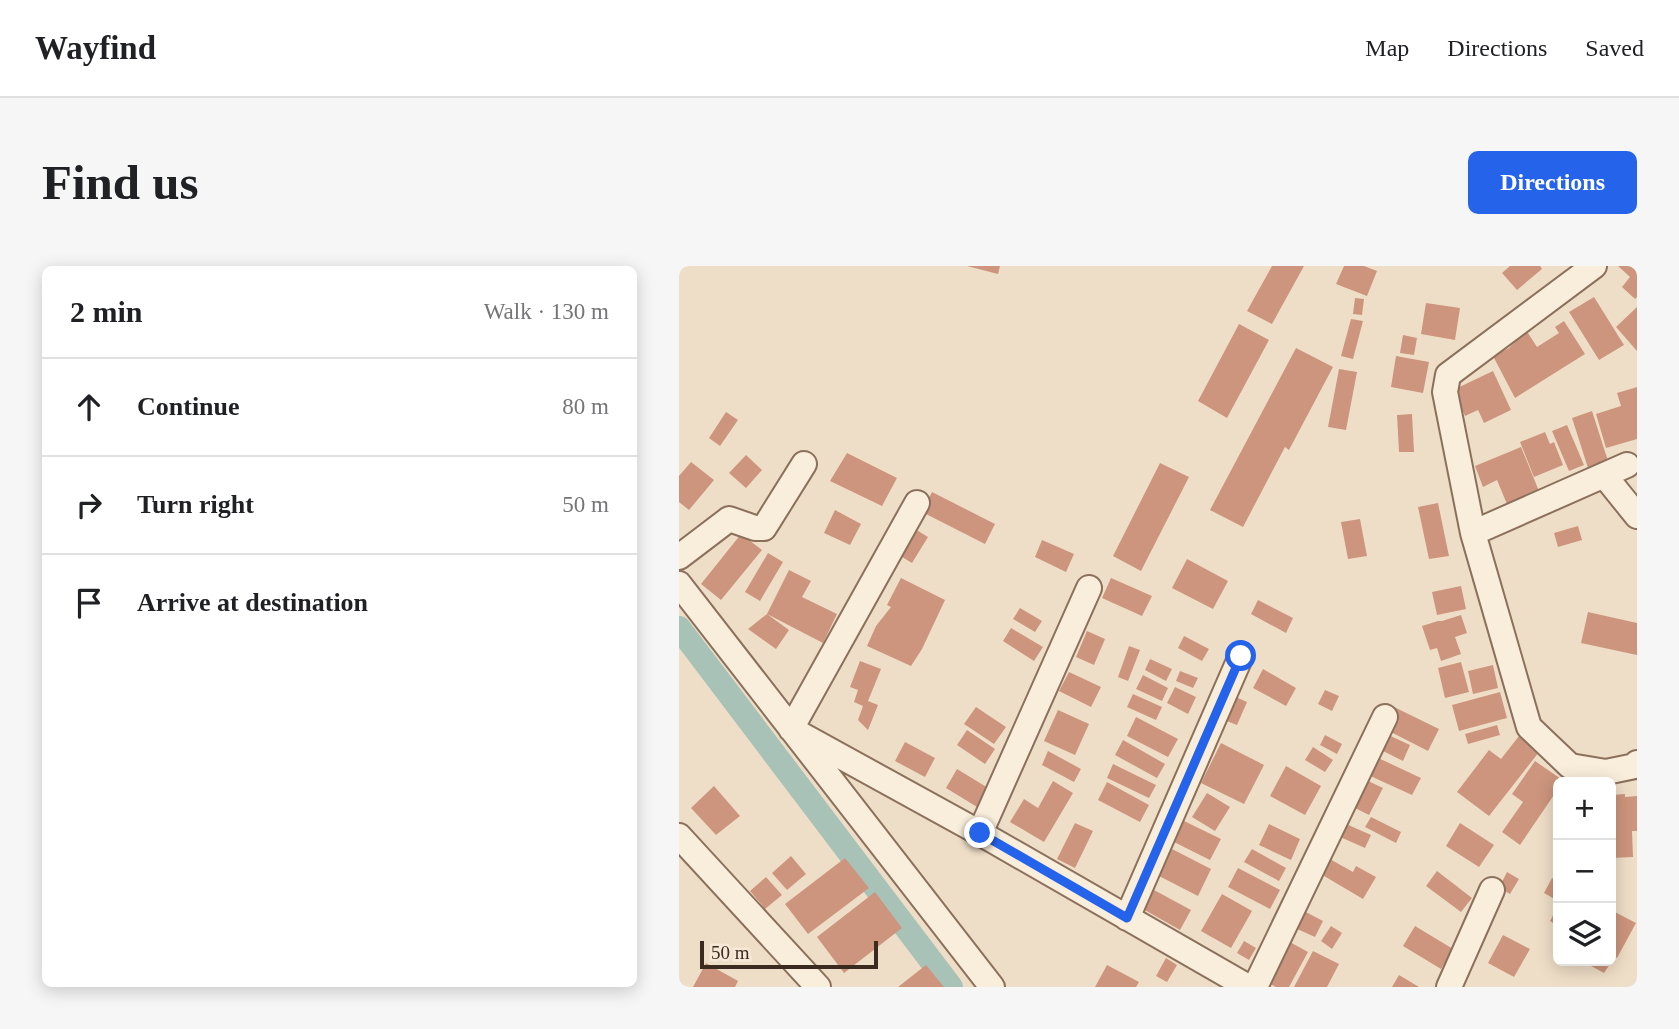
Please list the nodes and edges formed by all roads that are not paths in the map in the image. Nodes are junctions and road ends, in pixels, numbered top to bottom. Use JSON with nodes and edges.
{"nodes":[{"id":1,"x":1594,"y":266,"type":"edge"},
{"id":2,"x":804,"y":464,"type":"dead end"},
{"id":3,"x":1627,"y":465,"type":"dead end"},
{"id":4,"x":1604,"y":475,"type":"junction"},
{"id":5,"x":917,"y":503,"type":"dead end"},
{"id":6,"x":1637,"y":516,"type":"edge"},
{"id":7,"x":1473,"y":533,"type":"junction"},
{"id":8,"x":679,"y":557,"type":"edge"},
{"id":9,"x":679,"y":584,"type":"edge"},
{"id":10,"x":1089,"y":588,"type":"dead end"},
{"id":11,"x":1241,"y":656,"type":"dead end"},
{"id":12,"x":1385,"y":717,"type":"dead end"},
{"id":13,"x":791,"y":729,"type":"junction"},
{"id":14,"x":1636,"y":767,"type":"edge"},
{"id":15,"x":980,"y":833,"type":"junction"},
{"id":16,"x":679,"y":835,"type":"edge"},
{"id":17,"x":1492,"y":890,"type":"dead end"},
{"id":18,"x":1127,"y":918,"type":"junction"},
{"id":19,"x":796,"y":977,"type":"edge"},
{"id":20,"x":818,"y":987,"type":"edge"},
{"id":21,"x":992,"y":987,"type":"edge"},
{"id":22,"x":1248,"y":987,"type":"edge"},
{"id":23,"x":1255,"y":987,"type":"edge"},
{"id":24,"x":1449,"y":987,"type":"edge"}],
"edges":[{"from":1,"to":7,"type":"street"},
{"from":2,"to":8,"type":"street"},
{"from":3,"to":4,"type":"street"},
{"from":4,"to":6,"type":"street"},
{"from":4,"to":7,"type":"street"},
{"from":5,"to":13,"type":"street"},
{"from":7,"to":14,"type":"street"},
{"from":9,"to":13,"type":"street"},
{"from":10,"to":15,"type":"street"},
{"from":11,"to":18,"type":"street"},
{"from":12,"to":23,"type":"street"},
{"from":13,"to":15,"type":"street"},
{"from":13,"to":21,"type":"street"},
{"from":15,"to":18,"type":"street"},
{"from":16,"to":19,"type":"street"},
{"from":17,"to":24,"type":"street"},
{"from":18,"to":22,"type":"street"},
{"from":19,"to":20,"type":"street"}]}
